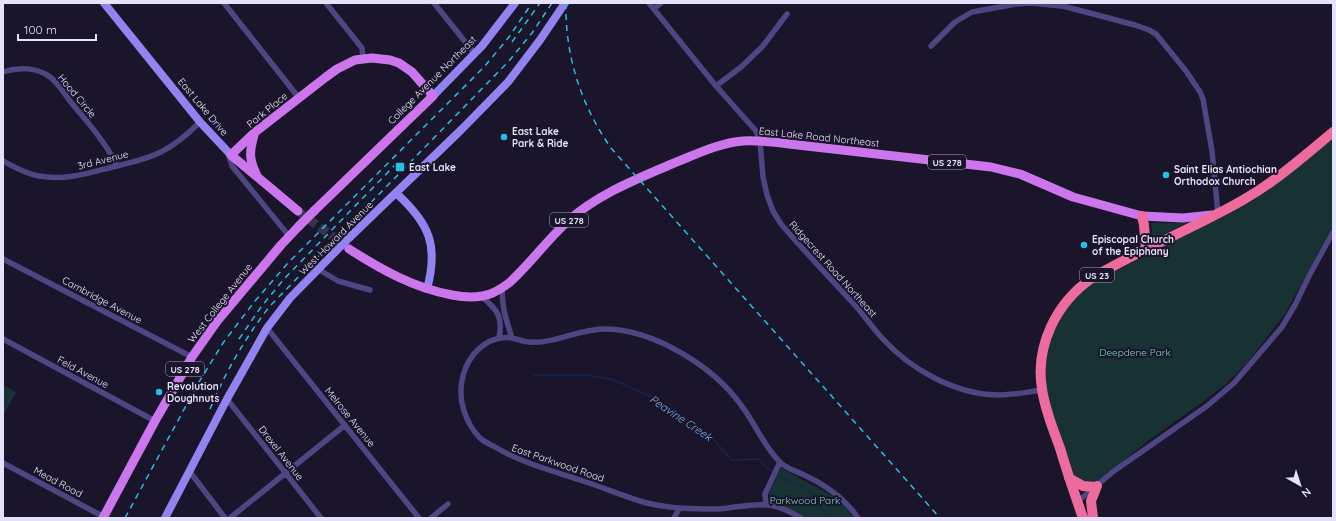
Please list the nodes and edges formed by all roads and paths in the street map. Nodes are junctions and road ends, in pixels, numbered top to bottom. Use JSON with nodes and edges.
{"nodes":[{"id":1,"x":104,"y":3,"type":"edge"},
{"id":2,"x":224,"y":3,"type":"edge"},
{"id":3,"x":326,"y":3,"type":"edge"},
{"id":4,"x":434,"y":3,"type":"edge"},
{"id":5,"x":514,"y":3,"type":"edge"},
{"id":6,"x":565,"y":3,"type":"edge"},
{"id":7,"x":649,"y":3,"type":"edge"},
{"id":8,"x":660,"y":3,"type":"edge"},
{"id":9,"x":654,"y":9,"type":"junction"},
{"id":10,"x":787,"y":14,"type":"dead end"},
{"id":11,"x":931,"y":46,"type":"dead end"},
{"id":12,"x":474,"y":54,"type":"junction"},
{"id":13,"x":363,"y":58,"type":"junction"},
{"id":14,"x":3,"y":72,"type":"edge"},
{"id":15,"x":716,"y":86,"type":"junction"},
{"id":16,"x":433,"y":96,"type":"junction"},
{"id":17,"x":299,"y":98,"type":"junction"},
{"id":18,"x":200,"y":122,"type":"junction"},
{"id":19,"x":1333,"y":132,"type":"edge"},
{"id":20,"x":254,"y":133,"type":"junction"},
{"id":21,"x":760,"y":141,"type":"junction"},
{"id":22,"x":229,"y":154,"type":"junction"},
{"id":23,"x":3,"y":161,"type":"edge"},
{"id":24,"x":117,"y":166,"type":"junction"},
{"id":25,"x":359,"y":166,"type":"joint"},
{"id":26,"x":260,"y":180,"type":"junction"},
{"id":27,"x":396,"y":193,"type":"junction"},
{"id":28,"x":298,"y":211,"type":"tunnel mouth"},
{"id":29,"x":1218,"y":214,"type":"junction"},
{"id":30,"x":1142,"y":216,"type":"junction"},
{"id":31,"x":1333,"y":232,"type":"edge"},
{"id":32,"x":289,"y":236,"type":"junction"},
{"id":33,"x":350,"y":249,"type":"tunnel mouth"},
{"id":34,"x":1146,"y":250,"type":"junction"},
{"id":35,"x":3,"y":259,"type":"edge"},
{"id":36,"x":318,"y":269,"type":"junction"},
{"id":37,"x":502,"y":288,"type":"junction"},
{"id":38,"x":427,"y":289,"type":"junction"},
{"id":39,"x":370,"y":290,"type":"dead end"},
{"id":40,"x":482,"y":296,"type":"junction"},
{"id":41,"x":267,"y":328,"type":"junction"},
{"id":42,"x":499,"y":338,"type":"junction"},
{"id":43,"x":512,"y":338,"type":"junction"},
{"id":44,"x":3,"y":339,"type":"edge"},
{"id":45,"x":192,"y":357,"type":"junction"},
{"id":46,"x":1042,"y":390,"type":"junction"},
{"id":47,"x":227,"y":399,"type":"junction"},
{"id":48,"x":155,"y":421,"type":"junction"},
{"id":49,"x":345,"y":425,"type":"junction"},
{"id":50,"x":780,"y":462,"type":"junction"},
{"id":51,"x":3,"y":463,"type":"edge"},
{"id":52,"x":190,"y":472,"type":"junction"},
{"id":53,"x":285,"y":473,"type":"junction"},
{"id":54,"x":1069,"y":478,"type":"junction"},
{"id":55,"x":1096,"y":486,"type":"junction"},
{"id":56,"x":1077,"y":502,"type":"junction"},
{"id":57,"x":448,"y":504,"type":"dead end"},
{"id":58,"x":766,"y":504,"type":"junction"},
{"id":59,"x":679,"y":509,"type":"junction"},
{"id":60,"x":103,"y":517,"type":"edge"},
{"id":61,"x":165,"y":518,"type":"edge"},
{"id":62,"x":225,"y":518,"type":"edge"},
{"id":63,"x":230,"y":518,"type":"edge"},
{"id":64,"x":321,"y":518,"type":"edge"},
{"id":65,"x":419,"y":518,"type":"edge"},
{"id":66,"x":431,"y":518,"type":"edge"},
{"id":67,"x":674,"y":518,"type":"edge"},
{"id":68,"x":801,"y":518,"type":"edge"},
{"id":69,"x":858,"y":518,"type":"edge"},
{"id":70,"x":1083,"y":518,"type":"edge"},
{"id":71,"x":1093,"y":518,"type":"edge"}],
"edges":[{"from":1,"to":18,"type":"main road","name":"East Lake Drive"},
{"from":2,"to":17,"type":"street"},
{"from":3,"to":13,"type":"street"},
{"from":4,"to":12,"type":"street"},
{"from":5,"to":12,"type":"main road","name":"College Avenue Northeast"},
{"from":6,"to":27,"type":"main road","name":"West Howard Avenue"},
{"from":7,"to":9,"type":"street","name":"Ridgecrest Road Northeast"},
{"from":8,"to":9,"type":"street"},
{"from":9,"to":15,"type":"street","name":"Ridgecrest Road Northeast"},
{"from":10,"to":15,"type":"street"},
{"from":11,"to":29,"type":"street"},
{"from":12,"to":16,"type":"main road","name":"College Avenue Northeast"},
{"from":13,"to":16,"type":"main road"},
{"from":13,"to":17,"type":"main road","name":"Park Place"},
{"from":14,"to":24,"type":"street","name":"Hood Circle"},
{"from":15,"to":21,"type":"street","name":"Ridgecrest Road Northeast"},
{"from":16,"to":25,"type":"main road","name":"College Avenue Northeast","number":"US 278"},
{"from":17,"to":20,"type":"main road","name":"Park Place"},
{"from":18,"to":22,"type":"main road","name":"East Lake Drive"},
{"from":18,"to":24,"type":"street","name":"3rd Avenue"},
{"from":19,"to":29,"type":"highway","number":"US 23"},
{"from":20,"to":22,"type":"main road","name":"Park Place"},
{"from":20,"to":26,"type":"main road"},
{"from":21,"to":30,"type":"main road","name":"East Lake Road Northeast","number":"US 278"},
{"from":21,"to":37,"type":"main road","name":"East Lake Road Northeast","number":"US 278"},
{"from":21,"to":46,"type":"street","name":"Ridgecrest Road Northeast"},
{"from":22,"to":26,"type":"main road","name":"East Lake Drive"},
{"from":22,"to":32,"type":"street"},
{"from":23,"to":24,"type":"street","name":"3rd Avenue"},
{"from":25,"to":32,"type":"main road","name":"West College Avenue","number":"US 278","bridge":true},
{"from":26,"to":28,"type":"main road","name":"East Lake Drive"},
{"from":27,"to":36,"type":"main road","name":"West Howard Avenue","bridge":true},
{"from":27,"to":38,"type":"main road"},
{"from":29,"to":30,"type":"main road","name":"East Lake Road Northeast","number":"US 278"},
{"from":29,"to":34,"type":"highway","number":"US 23"},
{"from":30,"to":34,"type":"highway"},
{"from":31,"to":55,"type":"street"},
{"from":32,"to":45,"type":"main road","name":"West College Avenue","number":"US 278"},
{"from":33,"to":38,"type":"main road","name":"East Lake Road Northeast","number":"US 278"},
{"from":34,"to":46,"type":"highway","number":"US 23"},
{"from":35,"to":45,"type":"street","name":"Cambridge Avenue"},
{"from":36,"to":39,"type":"street"},
{"from":36,"to":41,"type":"main road","name":"West Howard Avenue"},
{"from":37,"to":40,"type":"main road","name":"East Lake Road Northeast","number":"US 278"},
{"from":37,"to":43,"type":"street"},
{"from":38,"to":40,"type":"main road","name":"East Lake Road Northeast","number":"US 278"},
{"from":40,"to":42,"type":"street"},
{"from":41,"to":47,"type":"main road","name":"West Howard Avenue"},
{"from":41,"to":49,"type":"street","name":"Melrose Avenue"},
{"from":42,"to":43,"type":"street"},
{"from":42,"to":59,"type":"street","name":"East Parkwood Road"},
{"from":43,"to":50,"type":"street"},
{"from":44,"to":48,"type":"street","name":"Feld Avenue"},
{"from":45,"to":48,"type":"main road","name":"West College Avenue","number":"US 278"},
{"from":46,"to":54,"type":"highway","number":"US 23"},
{"from":47,"to":52,"type":"main road","name":"West Howard Avenue"},
{"from":47,"to":53,"type":"street","name":"Drexel Avenue"},
{"from":48,"to":60,"type":"main road","name":"West College Avenue","number":"US 278"},
{"from":49,"to":53,"type":"street"},
{"from":49,"to":65,"type":"street","name":"Melrose Avenue"},
{"from":50,"to":58,"type":"street"},
{"from":50,"to":69,"type":"street"},
{"from":51,"to":60,"type":"street","name":"Mead Road"},
{"from":52,"to":61,"type":"main road","name":"West Howard Avenue"},
{"from":52,"to":62,"type":"street"},
{"from":53,"to":63,"type":"street"},
{"from":53,"to":64,"type":"street","name":"Drexel Avenue"},
{"from":54,"to":55,"type":"highway"},
{"from":54,"to":56,"type":"highway","number":"US 23"},
{"from":55,"to":56,"type":"street"},
{"from":55,"to":71,"type":"highway"},
{"from":56,"to":70,"type":"highway","number":"US 23"},
{"from":57,"to":66,"type":"street"},
{"from":58,"to":59,"type":"street","name":"East Parkwood Road"},
{"from":58,"to":68,"type":"street","name":"East Parkwood Road"},
{"from":59,"to":67,"type":"street"}]}
